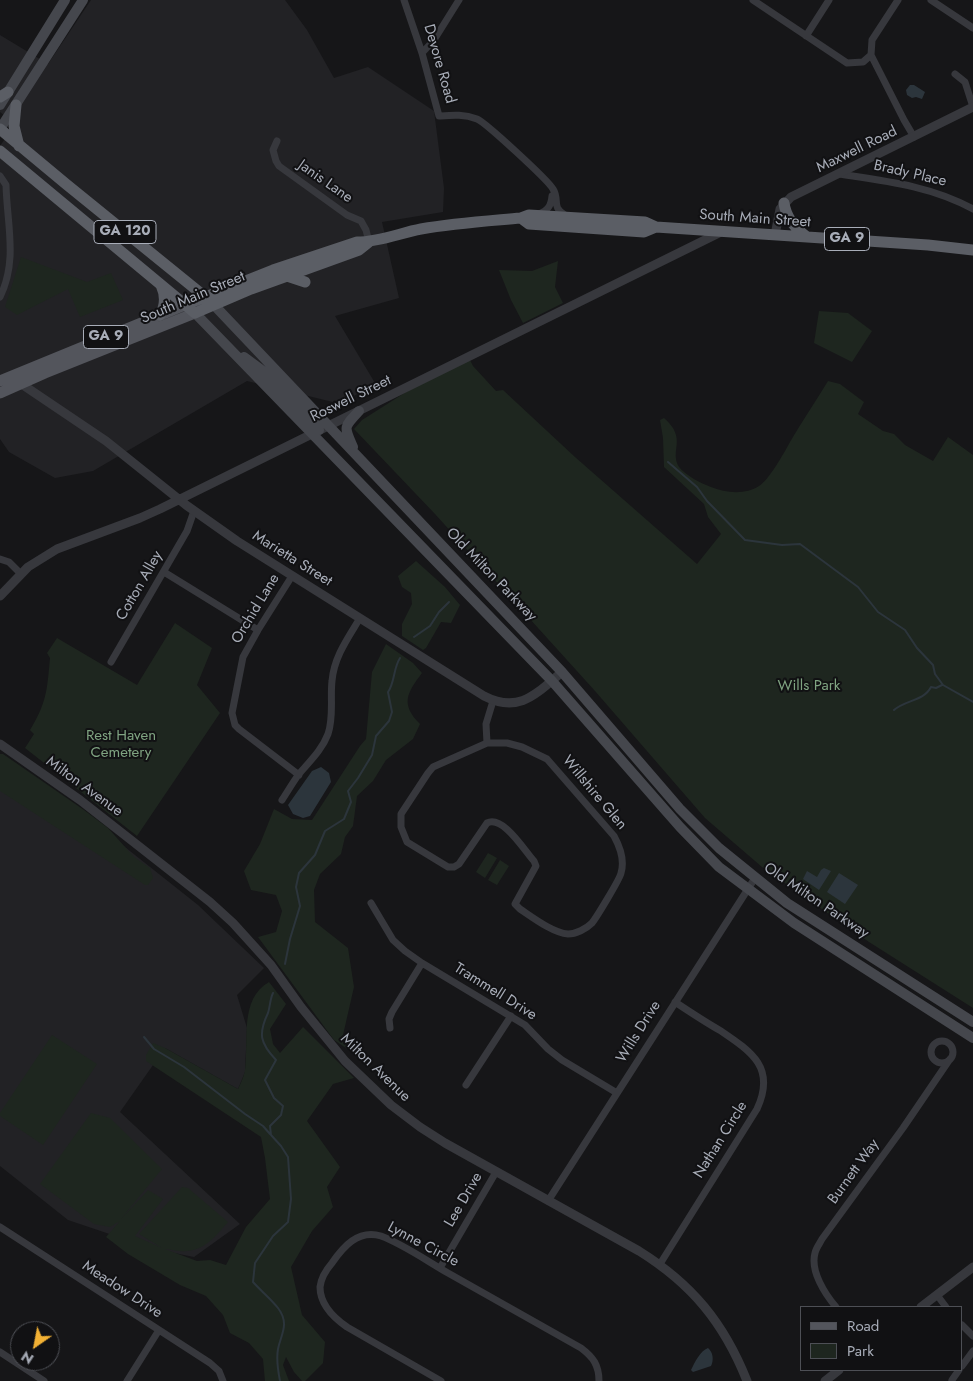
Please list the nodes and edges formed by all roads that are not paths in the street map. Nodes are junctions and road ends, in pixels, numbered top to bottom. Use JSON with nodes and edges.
{"nodes":[{"id":1,"x":65,"y":0,"type":"edge"},
{"id":2,"x":83,"y":0,"type":"edge"},
{"id":3,"x":404,"y":0,"type":"edge"},
{"id":4,"x":459,"y":0,"type":"edge"},
{"id":5,"x":753,"y":0,"type":"edge"},
{"id":6,"x":829,"y":0,"type":"edge"},
{"id":7,"x":898,"y":0,"type":"edge"},
{"id":8,"x":931,"y":0,"type":"edge"},
{"id":9,"x":973,"y":28,"type":"edge"},
{"id":10,"x":806,"y":36,"type":"junction"},
{"id":11,"x":422,"y":52,"type":"junction"},
{"id":12,"x":871,"y":55,"type":"junction"},
{"id":13,"x":955,"y":74,"type":"dead end"},
{"id":14,"x":4,"y":94,"type":"edge"},
{"id":15,"x":0,"y":105,"type":"edge"},
{"id":16,"x":16,"y":105,"type":"junction"},
{"id":17,"x":973,"y":107,"type":"edge"},
{"id":18,"x":0,"y":129,"type":"edge"},
{"id":19,"x":914,"y":137,"type":"junction"},
{"id":20,"x":277,"y":141,"type":"dead end"},
{"id":21,"x":19,"y":146,"type":"junction"},
{"id":22,"x":0,"y":151,"type":"edge"},
{"id":23,"x":840,"y":174,"type":"junction"},
{"id":24,"x":0,"y":176,"type":"edge"},
{"id":25,"x":553,"y":188,"type":"junction"},
{"id":26,"x":3,"y":200,"type":"edge"},
{"id":27,"x":784,"y":203,"type":"junction"},
{"id":28,"x":973,"y":209,"type":"edge"},
{"id":29,"x":537,"y":215,"type":"junction"},
{"id":30,"x":568,"y":217,"type":"junction"},
{"id":31,"x":521,"y":218,"type":"junction"},
{"id":32,"x":656,"y":227,"type":"junction"},
{"id":33,"x":721,"y":232,"type":"junction"},
{"id":34,"x":776,"y":235,"type":"junction"},
{"id":35,"x":807,"y":237,"type":"junction"},
{"id":36,"x":369,"y":242,"type":"junction"},
{"id":37,"x":973,"y":250,"type":"edge"},
{"id":38,"x":287,"y":276,"type":"junction"},
{"id":39,"x":305,"y":282,"type":"dead end"},
{"id":40,"x":161,"y":286,"type":"junction"},
{"id":41,"x":0,"y":297,"type":"edge"},
{"id":42,"x":205,"y":297,"type":"junction"},
{"id":43,"x":185,"y":305,"type":"junction"},
{"id":44,"x":214,"y":305,"type":"junction"},
{"id":45,"x":195,"y":313,"type":"junction"},
{"id":46,"x":160,"y":315,"type":"junction"},
{"id":47,"x":52,"y":360,"type":"junction"},
{"id":48,"x":1,"y":381,"type":"edge"},
{"id":49,"x":20,"y":384,"type":"junction"},
{"id":50,"x":0,"y":393,"type":"edge"},
{"id":51,"x":359,"y":411,"type":"junction"},
{"id":52,"x":319,"y":430,"type":"junction"},
{"id":53,"x":356,"y":455,"type":"junction"},
{"id":54,"x":179,"y":499,"type":"junction"},
{"id":55,"x":194,"y":511,"type":"junction"},
{"id":56,"x":0,"y":559,"type":"edge"},
{"id":57,"x":164,"y":572,"type":"junction"},
{"id":58,"x":21,"y":574,"type":"junction"},
{"id":59,"x":292,"y":576,"type":"junction"},
{"id":60,"x":0,"y":596,"type":"edge"},
{"id":61,"x":360,"y":618,"type":"junction"},
{"id":62,"x":258,"y":630,"type":"junction"},
{"id":63,"x":111,"y":662,"type":"dead end"},
{"id":64,"x":562,"y":672,"type":"junction"},
{"id":65,"x":552,"y":681,"type":"junction"},
{"id":66,"x":494,"y":701,"type":"junction"},
{"id":67,"x":487,"y":743,"type":"junction"},
{"id":68,"x":0,"y":744,"type":"edge"},
{"id":69,"x":299,"y":775,"type":"junction"},
{"id":70,"x":282,"y":800,"type":"dead end"},
{"id":71,"x":755,"y":878,"type":"junction"},
{"id":72,"x":747,"y":889,"type":"junction"},
{"id":73,"x":371,"y":903,"type":"dead end"},
{"id":74,"x":422,"y":963,"type":"junction"},
{"id":75,"x":675,"y":1002,"type":"junction"},
{"id":76,"x":511,"y":1016,"type":"junction"},
{"id":77,"x":973,"y":1022,"type":"edge"},
{"id":78,"x":390,"y":1028,"type":"dead end"},
{"id":79,"x":973,"y":1038,"type":"edge"},
{"id":80,"x":950,"y":1059,"type":"dead end"},
{"id":81,"x":466,"y":1086,"type":"dead end"},
{"id":82,"x":617,"y":1093,"type":"junction"},
{"id":83,"x":496,"y":1172,"type":"junction"},
{"id":84,"x":548,"y":1201,"type":"junction"},
{"id":85,"x":0,"y":1227,"type":"edge"},
{"id":86,"x":660,"y":1264,"type":"junction"},
{"id":87,"x":973,"y":1267,"type":"edge"},
{"id":88,"x":440,"y":1268,"type":"junction"},
{"id":89,"x":937,"y":1295,"type":"junction"},
{"id":90,"x":835,"y":1306,"type":"edge"},
{"id":91,"x":922,"y":1306,"type":"edge"},
{"id":92,"x":945,"y":1306,"type":"edge"},
{"id":93,"x":963,"y":1327,"type":"edge"},
{"id":94,"x":159,"y":1330,"type":"junction"},
{"id":95,"x":973,"y":1336,"type":"edge"},
{"id":96,"x":973,"y":1351,"type":"edge"},
{"id":97,"x":0,"y":1352,"type":"edge"},
{"id":98,"x":963,"y":1365,"type":"edge"},
{"id":99,"x":838,"y":1371,"type":"edge"},
{"id":100,"x":44,"y":1381,"type":"edge"},
{"id":101,"x":127,"y":1381,"type":"edge"},
{"id":102,"x":223,"y":1381,"type":"edge"},
{"id":103,"x":441,"y":1381,"type":"edge"},
{"id":104,"x":599,"y":1381,"type":"edge"},
{"id":105,"x":747,"y":1381,"type":"edge"},
{"id":106,"x":825,"y":1381,"type":"edge"}],
"edges":[{"from":1,"to":14,"type":"main road"},
{"from":2,"to":16,"type":"main road"},
{"from":3,"to":11,"type":"street","name":"Devore Road"},
{"from":4,"to":11,"type":"street"},
{"from":5,"to":10,"type":"street"},
{"from":6,"to":10,"type":"street"},
{"from":7,"to":12,"type":"street"},
{"from":8,"to":9,"type":"street"},
{"from":10,"to":12,"type":"street"},
{"from":11,"to":25,"type":"street","name":"Devore Road"},
{"from":12,"to":19,"type":"street"},
{"from":13,"to":17,"type":"street"},
{"from":14,"to":15,"type":"main road"},
{"from":16,"to":18,"type":"main road"},
{"from":16,"to":21,"type":"highway"},
{"from":17,"to":19,"type":"street","name":"Maxwell Road"},
{"from":18,"to":21,"type":"highway","name":"Old Milton Parkway","number":"GA 120"},
{"from":19,"to":23,"type":"street","name":"Maxwell Road"},
{"from":20,"to":36,"type":"street","name":"Janis Lane"},
{"from":21,"to":42,"type":"highway","name":"Old Milton Parkway","number":"GA 120"},
{"from":22,"to":40,"type":"highway","number":"GA 120"},
{"from":23,"to":27,"type":"street","name":"Maxwell Road"},
{"from":23,"to":28,"type":"street","name":"Brady Place"},
{"from":24,"to":26,"type":"street"},
{"from":25,"to":29,"type":"street"},
{"from":25,"to":30,"type":"street"},
{"from":26,"to":41,"type":"street"},
{"from":27,"to":34,"type":"street"},
{"from":27,"to":35,"type":"highway"},
{"from":29,"to":30,"type":"highway","name":"South Main Street","number":"GA 9"},
{"from":29,"to":31,"type":"highway","name":"South Main Street","number":"GA 9"},
{"from":30,"to":32,"type":"highway","name":"South Main Street","number":"GA 9"},
{"from":31,"to":32,"type":"highway","name":"South Main Street","number":"GA 9"},
{"from":31,"to":36,"type":"highway","name":"South Main Street","number":"GA 9"},
{"from":32,"to":33,"type":"highway","name":"South Main Street","number":"GA 9"},
{"from":33,"to":34,"type":"highway","name":"South Main Street","number":"GA 9"},
{"from":33,"to":51,"type":"street","name":"Roswell Street"},
{"from":34,"to":35,"type":"highway","name":"South Main Street","number":"GA 9"},
{"from":35,"to":37,"type":"highway","name":"South Main Street","number":"GA 9"},
{"from":36,"to":38,"type":"highway","name":"South Main Street","number":"GA 9"},
{"from":36,"to":42,"type":"highway","name":"South Main Street","number":"GA 9"},
{"from":38,"to":39,"type":"highway"},
{"from":38,"to":44,"type":"highway","name":"South Main Street","number":"GA 9"},
{"from":40,"to":43,"type":"highway","number":"GA 120"},
{"from":40,"to":46,"type":"highway"},
{"from":42,"to":43,"type":"highway","name":"South Main Street","number":"GA 9"},
{"from":42,"to":44,"type":"highway","name":"Old Milton Parkway"},
{"from":43,"to":45,"type":"highway","number":"GA 120"},
{"from":43,"to":46,"type":"main road","name":"South Main Street","number":"GA 9"},
{"from":44,"to":45,"type":"highway","name":"South Main Street","number":"GA 9"},
{"from":44,"to":52,"type":"main road","name":"Old Milton Parkway"},
{"from":45,"to":49,"type":"main road","name":"South Main Street","number":"GA 9"},
{"from":45,"to":52,"type":"main road"},
{"from":46,"to":47,"type":"main road","name":"South Main Street","number":"GA 9"},
{"from":47,"to":48,"type":"main road","name":"South Main Street","number":"GA 9"},
{"from":47,"to":49,"type":"main road"},
{"from":49,"to":50,"type":"main road","name":"South Main Street","number":"GA 9"},
{"from":49,"to":54,"type":"street","name":"Marietta Street"},
{"from":51,"to":52,"type":"street","name":"Roswell Street"},
{"from":51,"to":53,"type":"main road"},
{"from":52,"to":53,"type":"main road","name":"Old Milton Parkway"},
{"from":52,"to":54,"type":"street","name":"Roswell Street"},
{"from":52,"to":65,"type":"main road","name":"Old Milton Parkway"},
{"from":53,"to":64,"type":"main road","name":"Old Milton Parkway"},
{"from":54,"to":55,"type":"street","name":"Marietta Street"},
{"from":54,"to":58,"type":"street","name":"Roswell Street"},
{"from":55,"to":57,"type":"street","name":"Cotton Alley"},
{"from":55,"to":59,"type":"street","name":"Marietta Street"},
{"from":56,"to":58,"type":"street"},
{"from":57,"to":62,"type":"street"},
{"from":57,"to":63,"type":"street","name":"Cotton Alley"},
{"from":58,"to":60,"type":"street","name":"Roswell Street"},
{"from":59,"to":61,"type":"street","name":"Marietta Street"},
{"from":59,"to":62,"type":"street","name":"Orchid Lane"},
{"from":61,"to":66,"type":"street","name":"Marietta Street"},
{"from":61,"to":69,"type":"street"},
{"from":62,"to":69,"type":"street","name":"Orchid Lane"},
{"from":64,"to":65,"type":"street","name":"Marietta Street"},
{"from":64,"to":71,"type":"main road","name":"Old Milton Parkway"},
{"from":65,"to":66,"type":"street","name":"Marietta Street"},
{"from":65,"to":72,"type":"main road","name":"Old Milton Parkway"},
{"from":66,"to":67,"type":"street"},
{"from":67,"to":67,"type":"street","name":"Willshire Glen"},
{"from":68,"to":83,"type":"street","name":"Milton Avenue"},
{"from":69,"to":70,"type":"street"},
{"from":71,"to":72,"type":"street","name":"Wills Drive"},
{"from":71,"to":77,"type":"main road","name":"Old Milton Parkway"},
{"from":72,"to":75,"type":"street","name":"Wills Drive"},
{"from":72,"to":79,"type":"main road","name":"Old Milton Parkway"},
{"from":73,"to":74,"type":"street","name":"Trammell Drive"},
{"from":74,"to":76,"type":"street","name":"Trammell Drive"},
{"from":74,"to":78,"type":"street"},
{"from":75,"to":82,"type":"street","name":"Wills Drive"},
{"from":75,"to":86,"type":"street","name":"Nathan Circle"},
{"from":76,"to":81,"type":"street"},
{"from":76,"to":82,"type":"street","name":"Trammell Drive"},
{"from":80,"to":90,"type":"street","name":"Burnett Way"},
{"from":82,"to":84,"type":"street","name":"Wills Drive"},
{"from":83,"to":84,"type":"street","name":"Milton Avenue"},
{"from":83,"to":88,"type":"street","name":"Lee Drive"},
{"from":84,"to":86,"type":"street","name":"Milton Avenue"},
{"from":85,"to":94,"type":"street","name":"Meadow Drive"},
{"from":86,"to":105,"type":"street","name":"Milton Avenue"},
{"from":87,"to":89,"type":"street"},
{"from":88,"to":103,"type":"street","name":"Lynne Circle"},
{"from":88,"to":104,"type":"street","name":"Lynne Circle"},
{"from":89,"to":91,"type":"street"},
{"from":89,"to":92,"type":"street"},
{"from":93,"to":95,"type":"street"},
{"from":94,"to":101,"type":"street"},
{"from":94,"to":102,"type":"street","name":"Meadow Drive"},
{"from":96,"to":98,"type":"street"},
{"from":97,"to":100,"type":"street"},
{"from":99,"to":106,"type":"street"}]}
